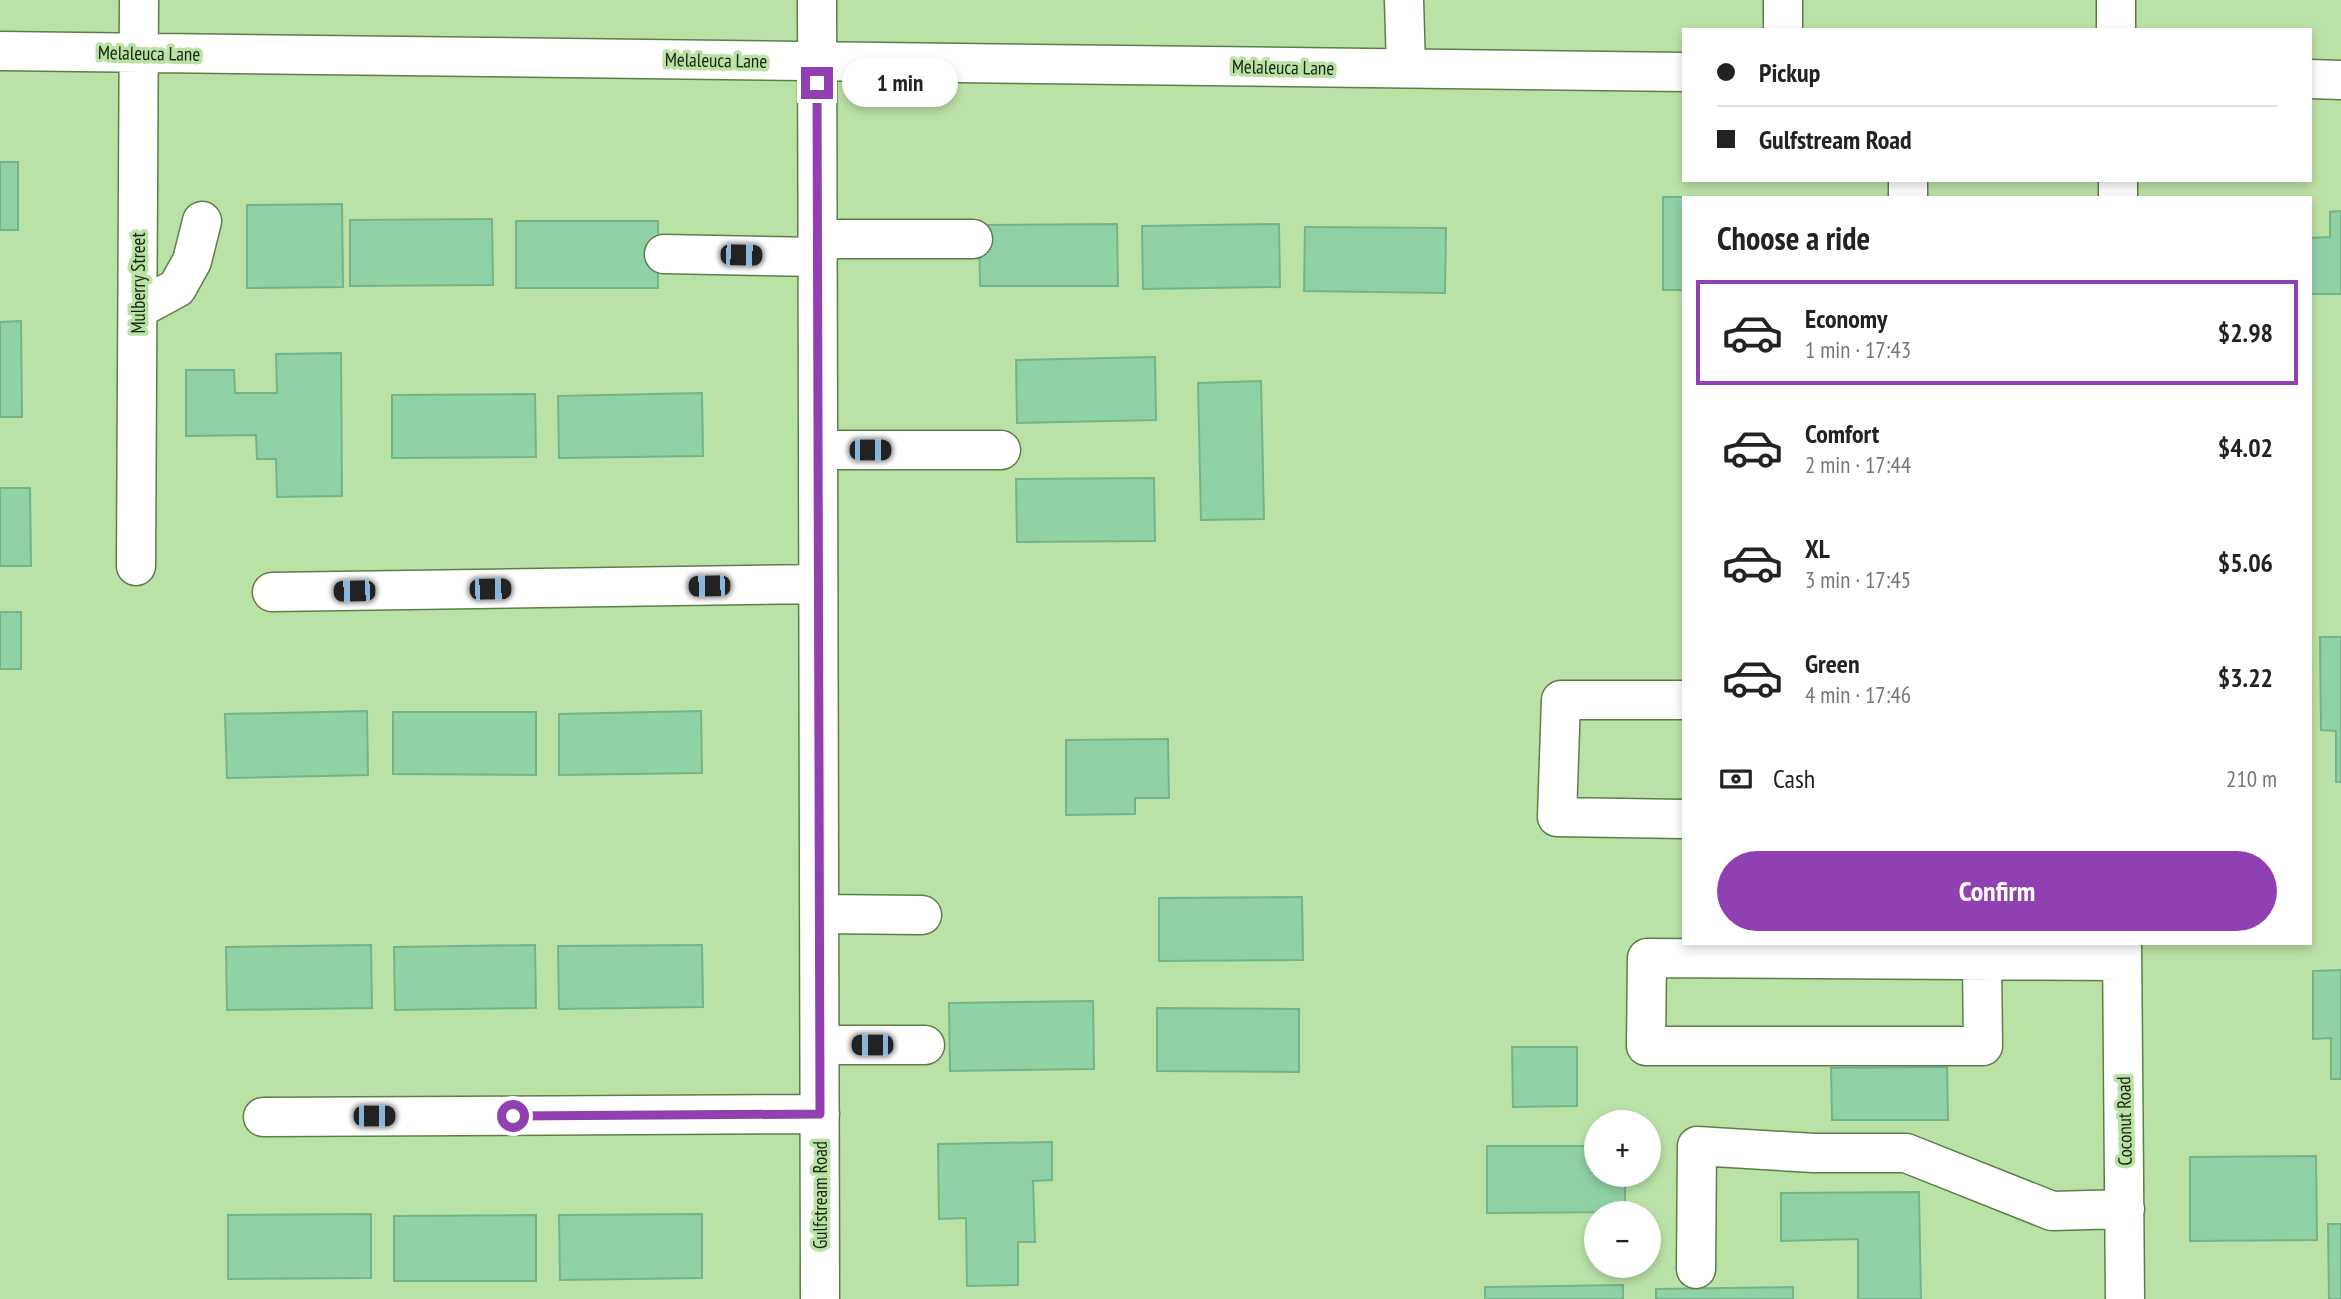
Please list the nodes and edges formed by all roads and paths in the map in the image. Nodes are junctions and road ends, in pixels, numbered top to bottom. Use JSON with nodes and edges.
{"nodes":[{"id":1,"x":139,"y":0,"type":"edge"},
{"id":2,"x":817,"y":0,"type":"edge"},
{"id":3,"x":1404,"y":0,"type":"edge"},
{"id":4,"x":1783,"y":0,"type":"edge"},
{"id":5,"x":2116,"y":0,"type":"edge"},
{"id":6,"x":1783,"y":28,"type":"edge"},
{"id":7,"x":2116,"y":28,"type":"edge"},
{"id":8,"x":0,"y":51,"type":"edge"},
{"id":9,"x":139,"y":53,"type":"junction"},
{"id":10,"x":817,"y":61,"type":"junction"},
{"id":11,"x":1405,"y":68,"type":"junction"},
{"id":12,"x":1682,"y":72,"type":"edge"},
{"id":13,"x":2312,"y":79,"type":"edge"},
{"id":14,"x":2341,"y":80,"type":"edge"},
{"id":15,"x":202,"y":221,"type":"dead end"},
{"id":16,"x":973,"y":239,"type":"dead end"},
{"id":17,"x":818,"y":248,"type":"junction"},
{"id":18,"x":664,"y":254,"type":"dead end"},
{"id":19,"x":138,"y":309,"type":"junction"},
{"id":20,"x":818,"y":450,"type":"junction"},
{"id":21,"x":1001,"y":450,"type":"dead end"},
{"id":22,"x":136,"y":566,"type":"dead end"},
{"id":23,"x":818,"y":584,"type":"junction"},
{"id":24,"x":272,"y":592,"type":"dead end"},
{"id":25,"x":1682,"y":700,"type":"edge"},
{"id":26,"x":1682,"y":819,"type":"edge"},
{"id":27,"x":820,"y":914,"type":"junction"},
{"id":28,"x":922,"y":915,"type":"dead end"},
{"id":29,"x":2122,"y":952,"type":"edge"},
{"id":30,"x":1982,"y":960,"type":"junction"},
{"id":31,"x":820,"y":1045,"type":"junction"},
{"id":32,"x":925,"y":1045,"type":"dead end"},
{"id":33,"x":820,"y":1114,"type":"junction"},
{"id":34,"x":263,"y":1117,"type":"dead end"},
{"id":35,"x":2124,"y":1209,"type":"junction"},
{"id":36,"x":1696,"y":1269,"type":"dead end"},
{"id":37,"x":820,"y":1299,"type":"edge"},
{"id":38,"x":2125,"y":1299,"type":"edge"}],
"edges":[{"from":1,"to":9,"type":"street","name":"Mulberry Street"},
{"from":2,"to":10,"type":"street","name":"Gulfstream Road"},
{"from":3,"to":11,"type":"street"},
{"from":4,"to":6,"type":"street"},
{"from":5,"to":7,"type":"street"},
{"from":8,"to":9,"type":"street","name":"Melaleuca Lane"},
{"from":9,"to":10,"type":"street","name":"Melaleuca Lane"},
{"from":9,"to":19,"type":"street","name":"Mulberry Street"},
{"from":10,"to":11,"type":"street","name":"Melaleuca Lane"},
{"from":10,"to":17,"type":"street","name":"Gulfstream Road"},
{"from":11,"to":12,"type":"street","name":"Melaleuca Lane"},
{"from":13,"to":14,"type":"street"},
{"from":15,"to":19,"type":"street"},
{"from":16,"to":17,"type":"street"},
{"from":17,"to":18,"type":"street"},
{"from":17,"to":20,"type":"street","name":"Gulfstream Road"},
{"from":19,"to":22,"type":"street","name":"Mulberry Street"},
{"from":20,"to":21,"type":"street"},
{"from":20,"to":23,"type":"street","name":"Gulfstream Road"},
{"from":23,"to":24,"type":"street"},
{"from":23,"to":27,"type":"street","name":"Gulfstream Road"},
{"from":25,"to":26,"type":"street"},
{"from":27,"to":28,"type":"street"},
{"from":27,"to":31,"type":"street","name":"Gulfstream Road"},
{"from":29,"to":30,"type":"street"},
{"from":29,"to":35,"type":"street","name":"Coconut Road"},
{"from":30,"to":30,"type":"street"},
{"from":31,"to":32,"type":"street"},
{"from":31,"to":33,"type":"street","name":"Gulfstream Road"},
{"from":33,"to":34,"type":"street"},
{"from":33,"to":37,"type":"street","name":"Gulfstream Road"},
{"from":35,"to":36,"type":"street"},
{"from":35,"to":38,"type":"street","name":"Coconut Road"}]}
